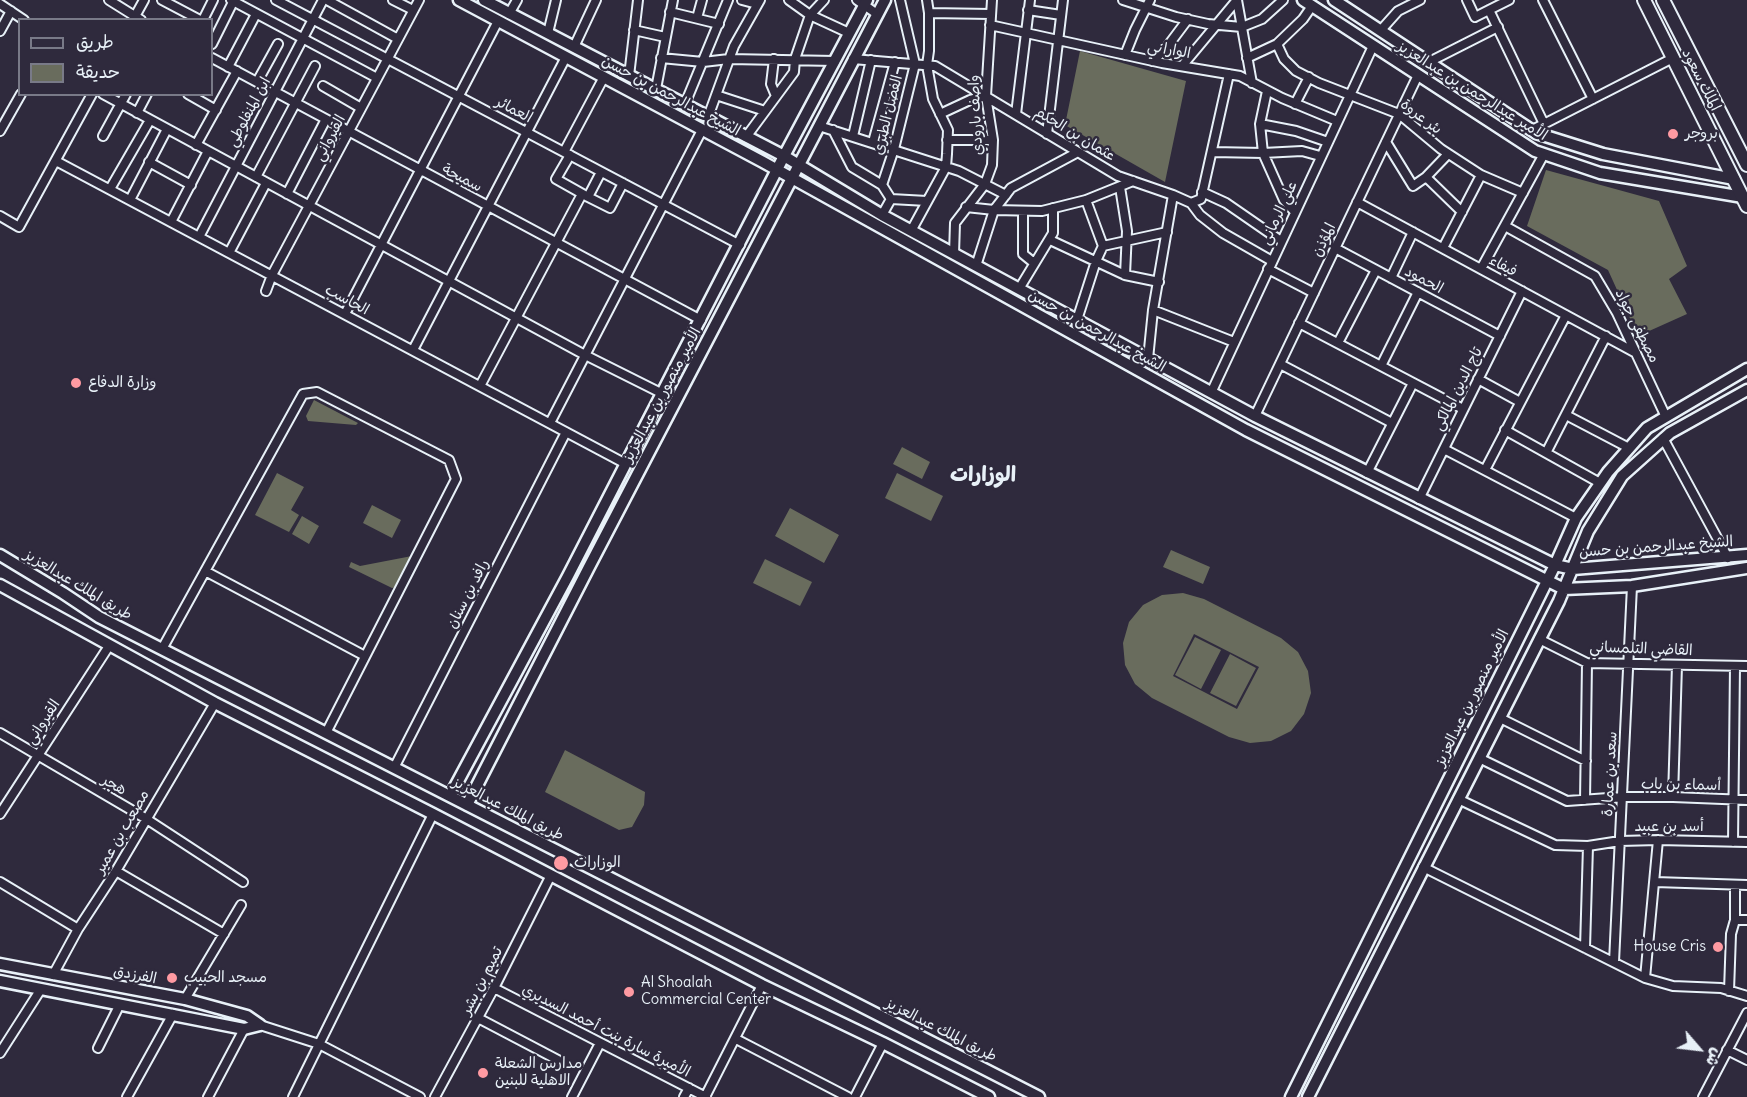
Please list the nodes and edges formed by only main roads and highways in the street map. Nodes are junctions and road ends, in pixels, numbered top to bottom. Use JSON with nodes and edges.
{"nodes":[{"id":1,"x":1644,"y":0,"type":"edge"},
{"id":2,"x":1663,"y":0,"type":"edge"},
{"id":3,"x":1747,"y":165,"type":"edge"},
{"id":4,"x":1745,"y":201,"type":"edge"}],
"edges":[{"from":1,"to":4,"type":"main road","name":"الملك سعود"},
{"from":2,"to":3,"type":"main road","name":"الملك سعود"}]}
